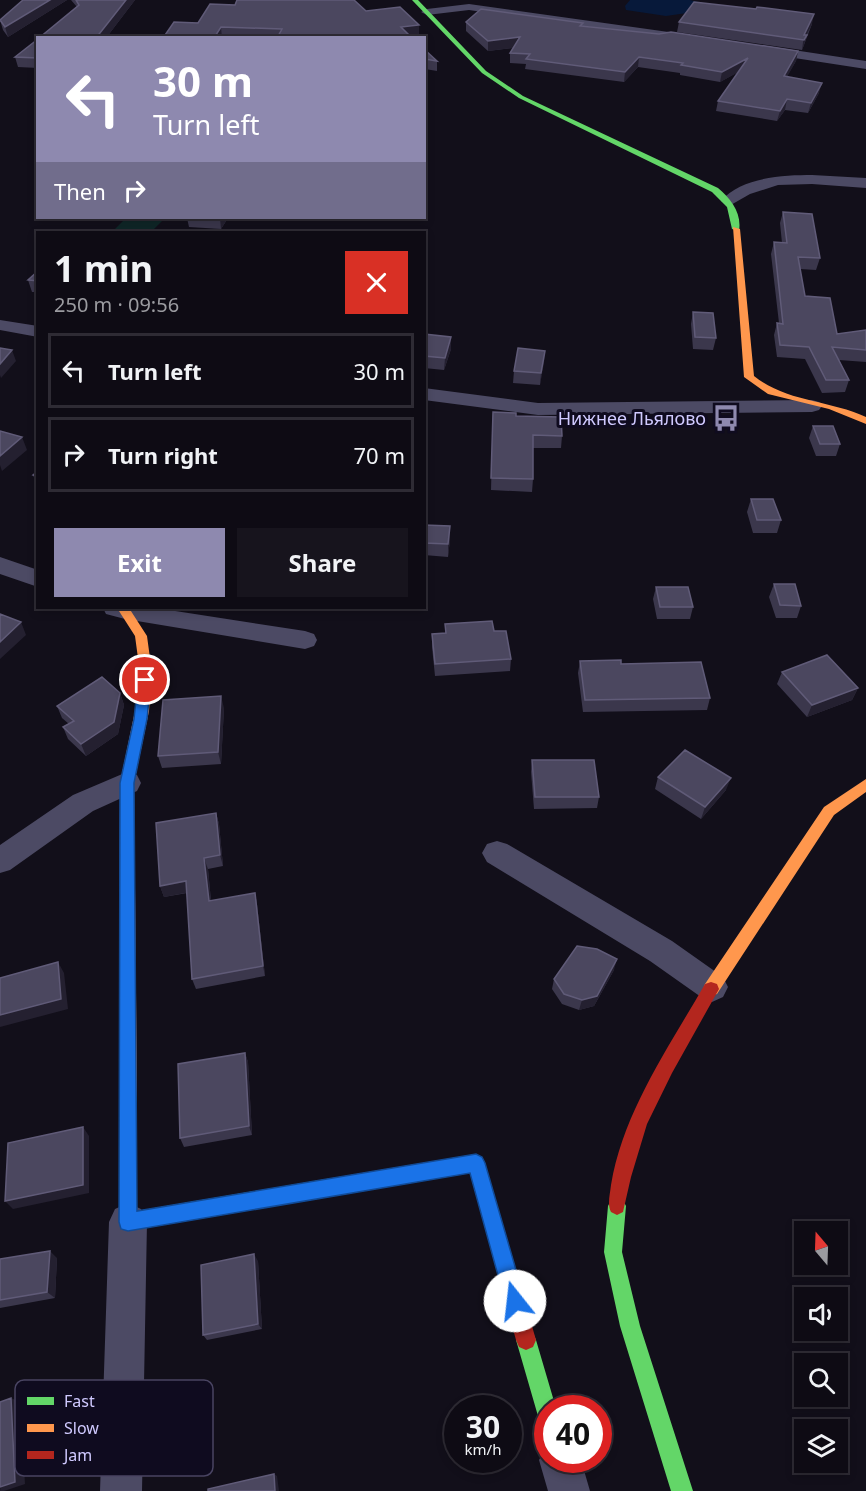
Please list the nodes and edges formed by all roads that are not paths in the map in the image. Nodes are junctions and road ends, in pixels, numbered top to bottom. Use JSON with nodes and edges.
{"nodes":[{"id":1,"x":420,"y":6,"type":"edge"},
{"id":2,"x":706,"y":41,"type":"edge"},
{"id":3,"x":752,"y":48,"type":"edge"},
{"id":4,"x":866,"y":65,"type":"edge"},
{"id":5,"x":866,"y":183,"type":"edge"},
{"id":6,"x":729,"y":201,"type":"junction"},
{"id":7,"x":0,"y":326,"type":"edge"},
{"id":8,"x":36,"y":332,"type":"edge"},
{"id":9,"x":426,"y":394,"type":"edge"},
{"id":10,"x":812,"y":405,"type":"junction"},
{"id":11,"x":844,"y":411,"type":"junction"},
{"id":12,"x":866,"y":411,"type":"edge"},
{"id":13,"x":866,"y":422,"type":"edge"},
{"id":14,"x":0,"y":565,"type":"edge"},
{"id":15,"x":36,"y":578,"type":"edge"},
{"id":16,"x":120,"y":609,"type":"edge"},
{"id":17,"x":305,"y":640,"type":"dead end"},
{"id":18,"x":127,"y":783,"type":"junction"},
{"id":19,"x":866,"y":785,"type":"edge"},
{"id":20,"x":497,"y":853,"type":"dead end"},
{"id":21,"x":0,"y":861,"type":"edge"},
{"id":22,"x":712,"y":987,"type":"junction"},
{"id":23,"x":128,"y":1222,"type":"junction"},
{"id":24,"x":124,"y":1380,"type":"edge"},
{"id":25,"x":542,"y":1395,"type":"edge"},
{"id":26,"x":564,"y":1473,"type":"edge"},
{"id":27,"x":122,"y":1476,"type":"edge"},
{"id":28,"x":122,"y":1491,"type":"edge"},
{"id":29,"x":569,"y":1491,"type":"edge"},
{"id":30,"x":682,"y":1491,"type":"edge"}],
"edges":[{"from":1,"to":2,"type":"street"},
{"from":1,"to":6,"type":"street"},
{"from":3,"to":4,"type":"street"},
{"from":5,"to":6,"type":"street"},
{"from":6,"to":10,"type":"street"},
{"from":7,"to":8,"type":"street"},
{"from":9,"to":10,"type":"street"},
{"from":10,"to":11,"type":"street"},
{"from":11,"to":12,"type":"street"},
{"from":11,"to":13,"type":"street"},
{"from":14,"to":15,"type":"street"},
{"from":16,"to":17,"type":"street"},
{"from":16,"to":18,"type":"street"},
{"from":18,"to":21,"type":"street"},
{"from":18,"to":23,"type":"street"},
{"from":19,"to":22,"type":"street"},
{"from":20,"to":22,"type":"street"},
{"from":22,"to":30,"type":"street"},
{"from":23,"to":24,"type":"street"},
{"from":23,"to":25,"type":"street"},
{"from":26,"to":29,"type":"street"},
{"from":27,"to":28,"type":"street"}]}
